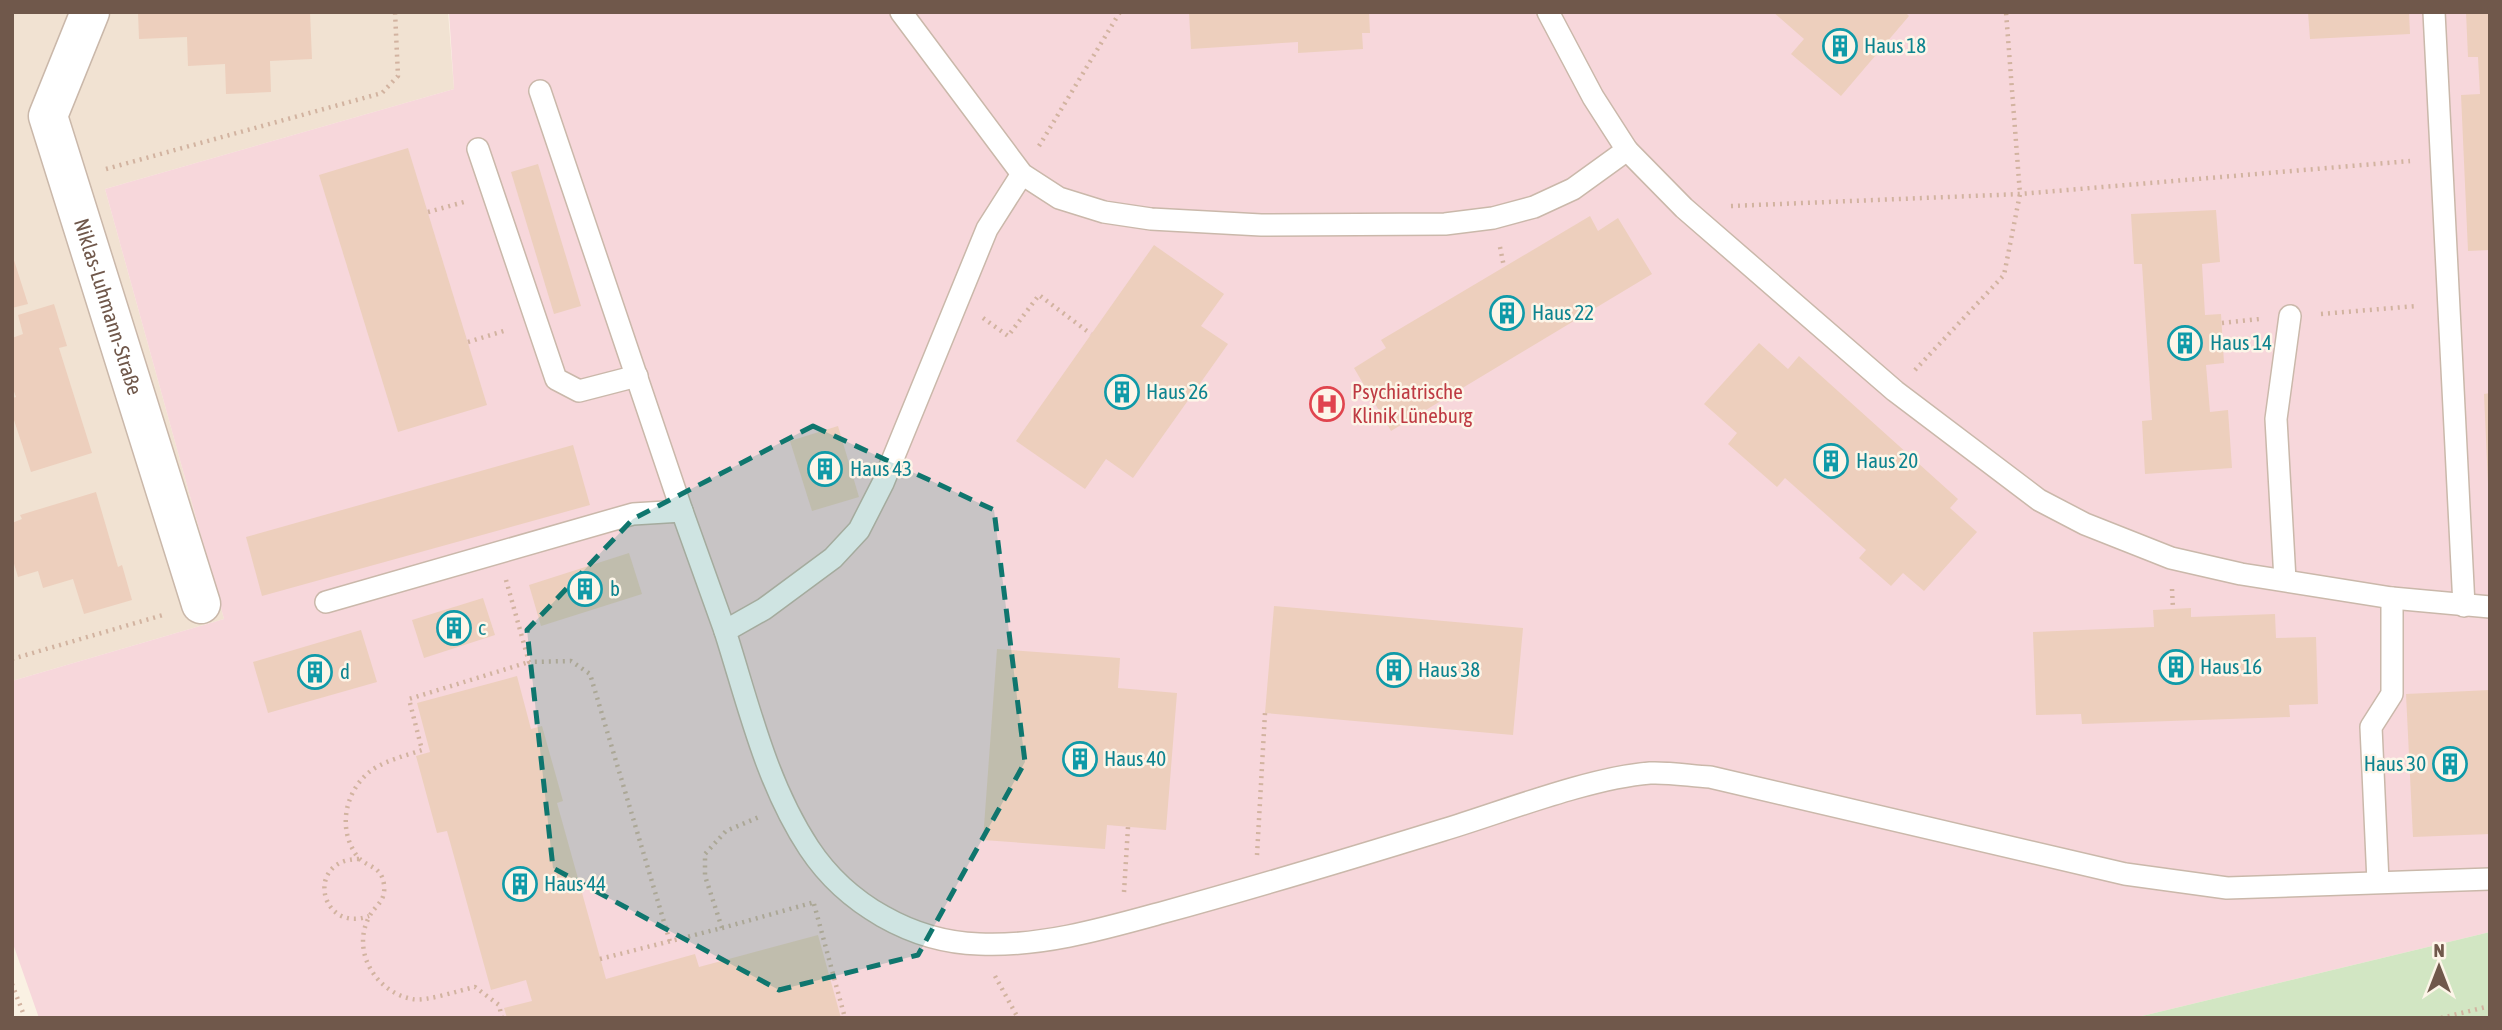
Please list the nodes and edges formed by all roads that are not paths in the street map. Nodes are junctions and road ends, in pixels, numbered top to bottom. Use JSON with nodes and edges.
{"nodes":[{"id":1,"x":90,"y":12,"type":"edge"},
{"id":2,"x":901,"y":12,"type":"edge"},
{"id":3,"x":1548,"y":12,"type":"edge"},
{"id":4,"x":2434,"y":12,"type":"edge"},
{"id":5,"x":540,"y":91,"type":"dead end"},
{"id":6,"x":478,"y":149,"type":"dead end"},
{"id":7,"x":1627,"y":150,"type":"junction"},
{"id":8,"x":1022,"y":174,"type":"junction"},
{"id":9,"x":2290,"y":316,"type":"road end"},
{"id":10,"x":637,"y":376,"type":"junction"},
{"id":11,"x":682,"y":511,"type":"junction"},
{"id":12,"x":2285,"y":580,"type":"junction"},
{"id":13,"x":2392,"y":598,"type":"junction"},
{"id":14,"x":326,"y":602,"type":"dead end"},
{"id":15,"x":201,"y":604,"type":"road end"},
{"id":16,"x":2463,"y":606,"type":"junction"},
{"id":17,"x":2490,"y":607,"type":"edge"},
{"id":18,"x":725,"y":631,"type":"junction"},
{"id":19,"x":2490,"y":879,"type":"edge"},
{"id":20,"x":2378,"y":882,"type":"junction"}],
"edges":[{"from":1,"to":15,"type":"street","name":"Niklas-Luhmann-Straße"},
{"from":2,"to":8,"type":"lane"},
{"from":3,"to":7,"type":"lane"},
{"from":4,"to":16,"type":"lane"},
{"from":5,"to":10,"type":"lane"},
{"from":6,"to":10,"type":"lane"},
{"from":7,"to":8,"type":"lane"},
{"from":7,"to":12,"type":"lane"},
{"from":8,"to":18,"type":"lane"},
{"from":9,"to":12,"type":"lane"},
{"from":10,"to":11,"type":"lane"},
{"from":11,"to":14,"type":"lane"},
{"from":11,"to":18,"type":"lane"},
{"from":12,"to":13,"type":"lane"},
{"from":13,"to":16,"type":"lane"},
{"from":13,"to":20,"type":"lane"},
{"from":16,"to":17,"type":"lane"},
{"from":18,"to":20,"type":"lane"},
{"from":19,"to":20,"type":"lane"}]}
